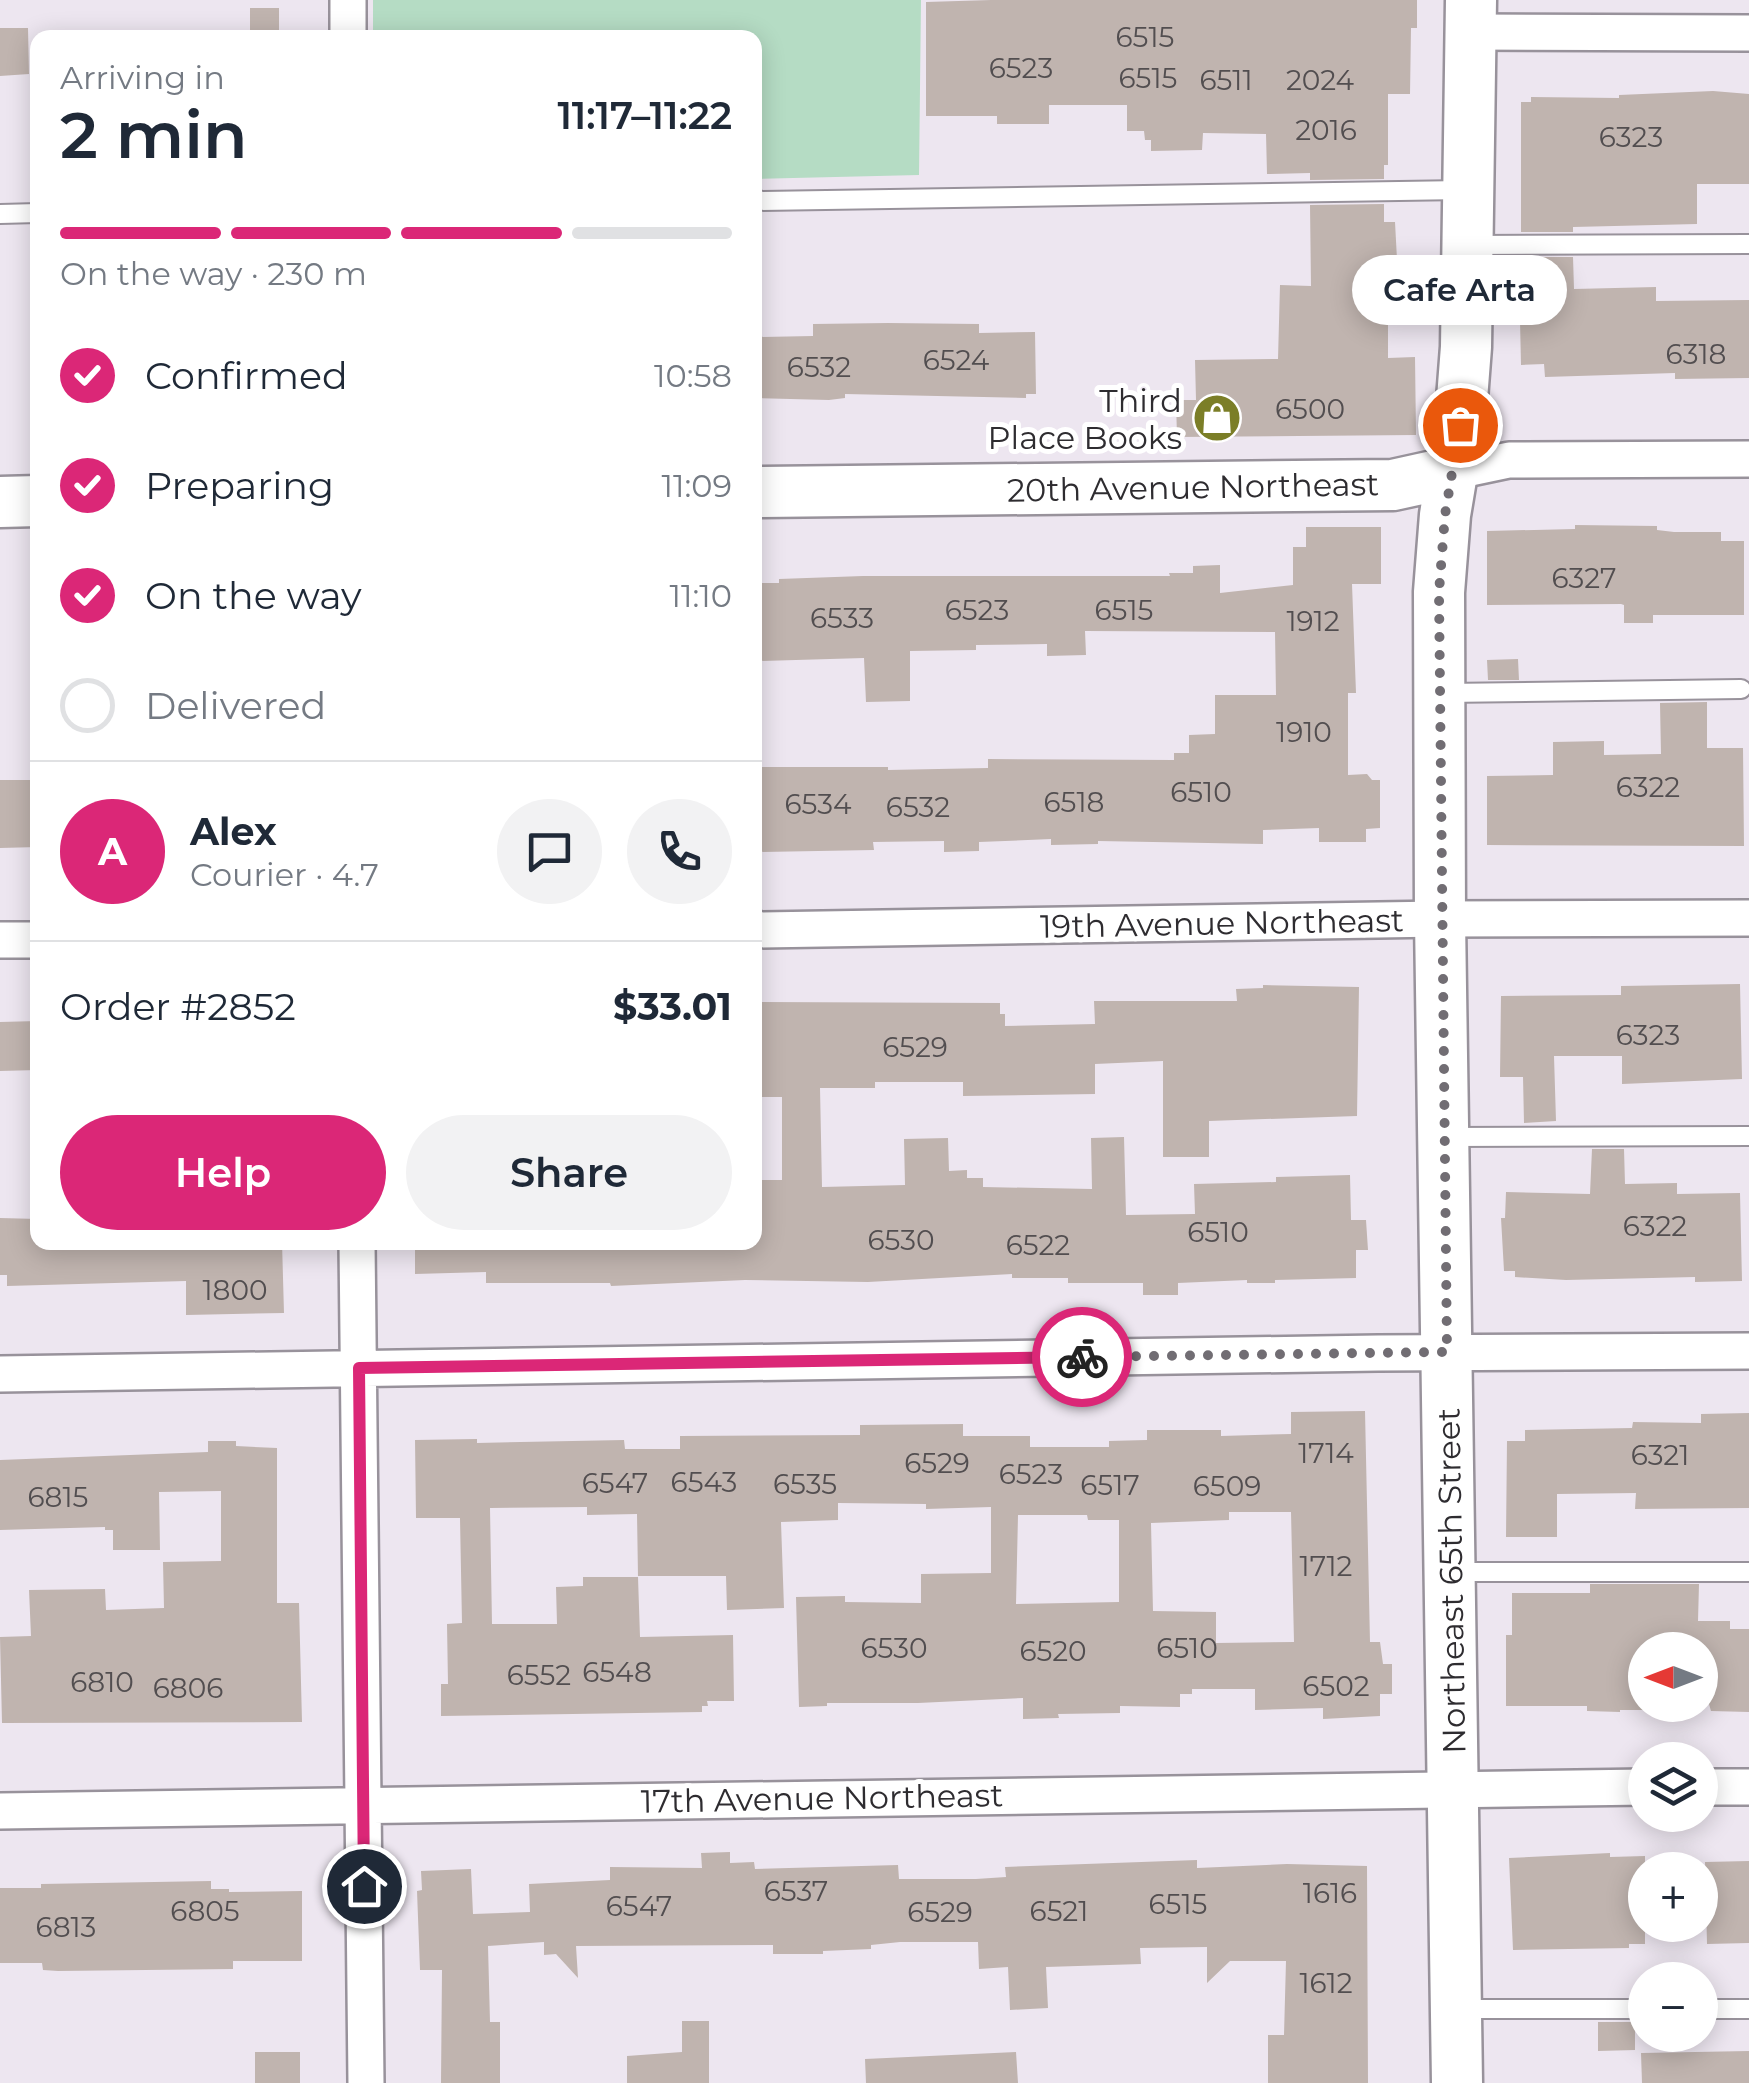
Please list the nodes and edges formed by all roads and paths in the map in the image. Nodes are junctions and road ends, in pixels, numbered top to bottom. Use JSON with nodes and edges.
{"nodes":[{"id":1,"x":348,"y":0,"type":"edge"},
{"id":2,"x":1471,"y":16,"type":"edge"},
{"id":3,"x":348,"y":30,"type":"edge"},
{"id":4,"x":1749,"y":33,"type":"edge"},
{"id":5,"x":1469,"y":190,"type":"junction"},
{"id":6,"x":762,"y":202,"type":"edge"},
{"id":7,"x":30,"y":213,"type":"edge"},
{"id":8,"x":0,"y":214,"type":"edge"},
{"id":9,"x":1749,"y":244,"type":"edge"},
{"id":10,"x":1468,"y":245,"type":"junction"},
{"id":11,"x":1749,"y":459,"type":"edge"},
{"id":12,"x":1452,"y":472,"type":"junction"},
{"id":13,"x":762,"y":492,"type":"edge"},
{"id":14,"x":0,"y":502,"type":"edge"},
{"id":15,"x":30,"y":502,"type":"edge"},
{"id":16,"x":1741,"y":689,"type":"dead end"},
{"id":17,"x":1439,"y":694,"type":"junction"},
{"id":18,"x":1749,"y":918,"type":"edge"},
{"id":19,"x":1440,"y":919,"type":"junction"},
{"id":20,"x":762,"y":930,"type":"edge"},
{"id":21,"x":0,"y":940,"type":"edge"},
{"id":22,"x":30,"y":940,"type":"edge"},
{"id":23,"x":1749,"y":1136,"type":"edge"},
{"id":24,"x":1444,"y":1137,"type":"junction"},
{"id":25,"x":357,"y":1250,"type":"edge"},
{"id":26,"x":1749,"y":1351,"type":"edge"},
{"id":27,"x":1447,"y":1352,"type":"junction"},
{"id":28,"x":359,"y":1368,"type":"junction"},
{"id":29,"x":0,"y":1374,"type":"edge"},
{"id":30,"x":1451,"y":1572,"type":"junction"},
{"id":31,"x":1749,"y":1572,"type":"edge"},
{"id":32,"x":1628,"y":1787,"type":"edge"},
{"id":33,"x":1718,"y":1787,"type":"edge"},
{"id":34,"x":1749,"y":1787,"type":"edge"},
{"id":35,"x":1454,"y":1789,"type":"junction"},
{"id":36,"x":363,"y":1805,"type":"junction"},
{"id":37,"x":0,"y":1810,"type":"edge"},
{"id":38,"x":1456,"y":2009,"type":"junction"},
{"id":39,"x":1628,"y":2009,"type":"edge"},
{"id":40,"x":1718,"y":2009,"type":"edge"},
{"id":41,"x":1749,"y":2009,"type":"edge"},
{"id":42,"x":366,"y":2083,"type":"edge"},
{"id":43,"x":1457,"y":2083,"type":"edge"}],
"edges":[{"from":1,"to":3,"type":"street"},
{"from":2,"to":4,"type":"street"},
{"from":2,"to":5,"type":"main road","name":"Northeast 65th Street"},
{"from":5,"to":6,"type":"lane"},
{"from":5,"to":10,"type":"main road","name":"Northeast 65th Street"},
{"from":7,"to":8,"type":"lane"},
{"from":9,"to":10,"type":"lane"},
{"from":10,"to":12,"type":"main road","name":"Northeast 65th Street"},
{"from":11,"to":12,"type":"street","name":"20th Avenue Northeast"},
{"from":12,"to":13,"type":"main road","name":"20th Avenue Northeast"},
{"from":12,"to":17,"type":"main road","name":"Northeast 65th Street"},
{"from":14,"to":15,"type":"main road"},
{"from":16,"to":17,"type":"lane"},
{"from":17,"to":19,"type":"main road","name":"Northeast 65th Street"},
{"from":18,"to":19,"type":"street","name":"19th Avenue Northeast"},
{"from":19,"to":20,"type":"street","name":"19th Avenue Northeast"},
{"from":19,"to":24,"type":"main road","name":"Northeast 65th Street"},
{"from":21,"to":22,"type":"street"},
{"from":23,"to":24,"type":"lane"},
{"from":24,"to":27,"type":"main road","name":"Northeast 65th Street"},
{"from":25,"to":28,"type":"street"},
{"from":26,"to":27,"type":"street"},
{"from":27,"to":28,"type":"street"},
{"from":27,"to":30,"type":"main road","name":"Northeast 65th Street"},
{"from":28,"to":29,"type":"street"},
{"from":28,"to":36,"type":"street"},
{"from":30,"to":31,"type":"lane"},
{"from":30,"to":35,"type":"main road","name":"Northeast 65th Street"},
{"from":32,"to":35,"type":"street","name":"17th Avenue Northeast"},
{"from":33,"to":34,"type":"street"},
{"from":35,"to":36,"type":"street","name":"17th Avenue Northeast"},
{"from":35,"to":38,"type":"main road","name":"Northeast 65th Street"},
{"from":36,"to":37,"type":"street","name":"17th Avenue Northeast"},
{"from":36,"to":42,"type":"street"},
{"from":38,"to":39,"type":"lane"},
{"from":38,"to":43,"type":"main road","name":"Northeast 65th Street"},
{"from":40,"to":41,"type":"lane"}]}
